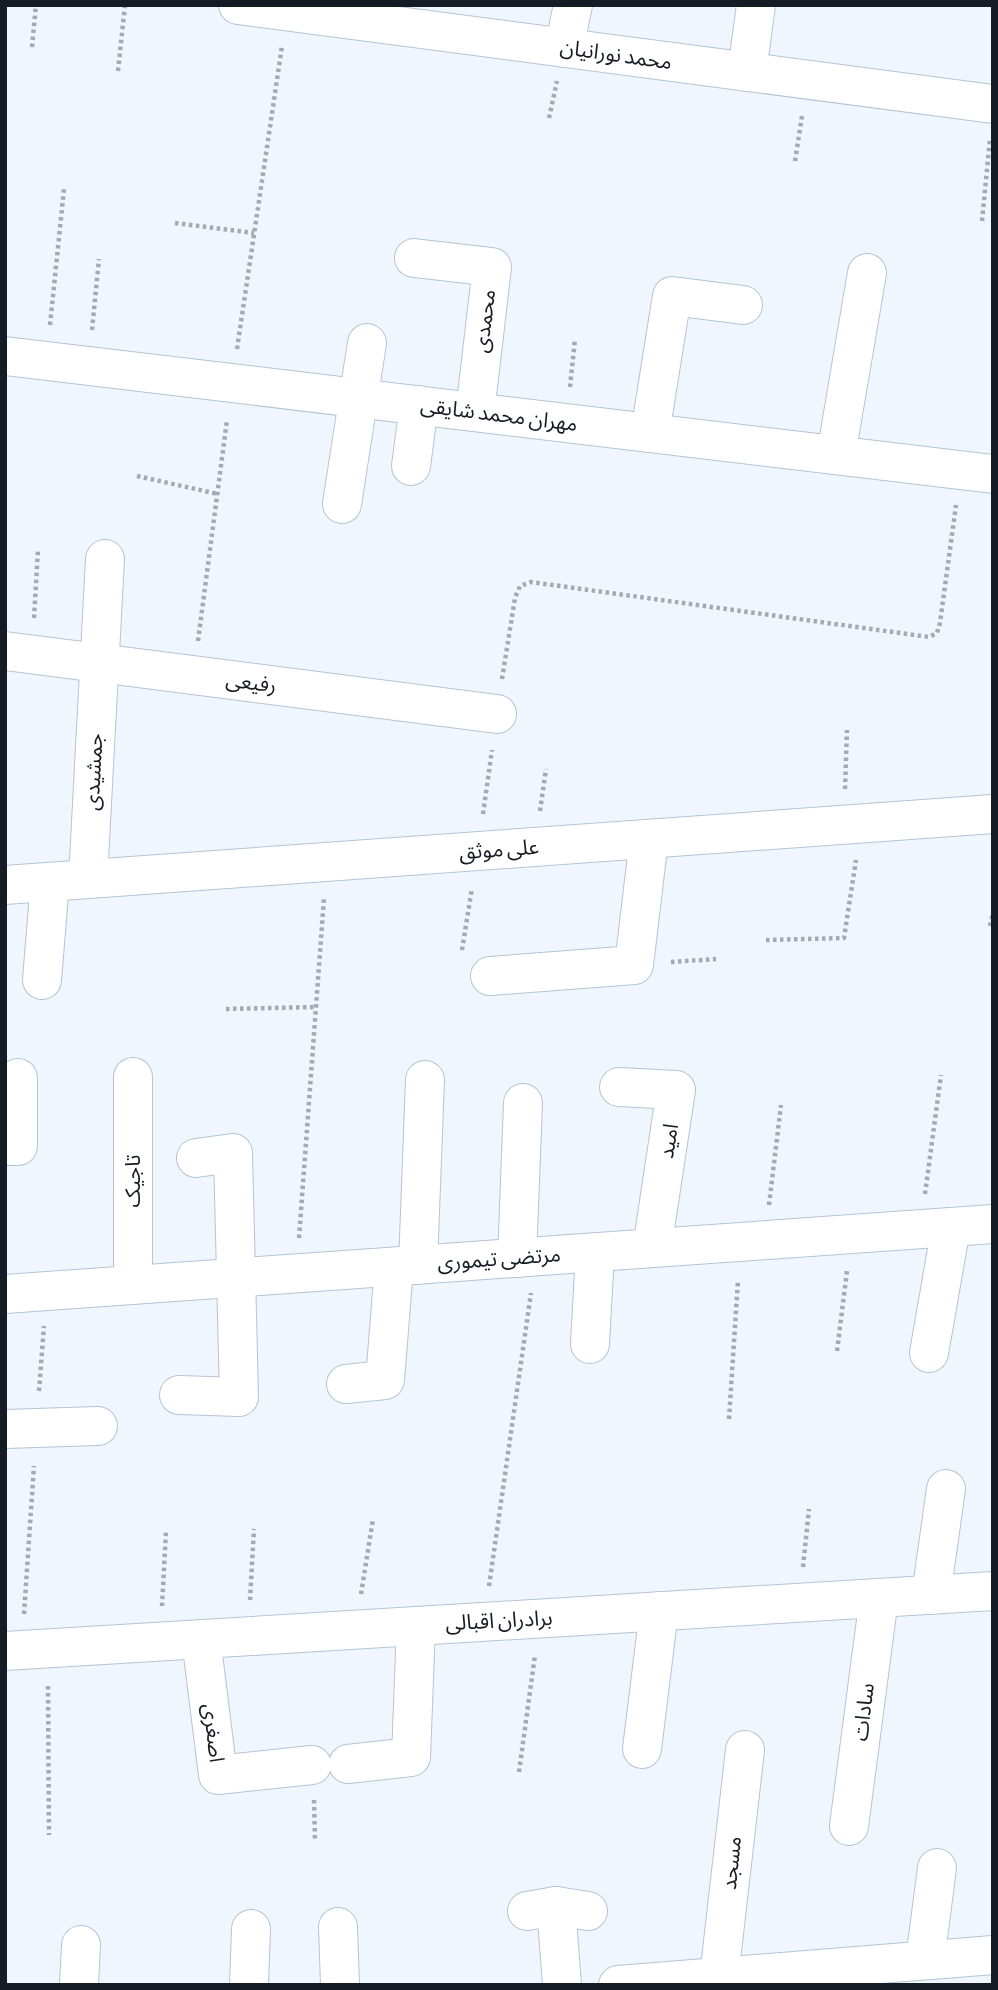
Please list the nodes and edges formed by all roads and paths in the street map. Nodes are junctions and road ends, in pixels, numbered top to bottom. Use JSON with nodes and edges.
{"nodes":[{"id":1,"x":36,"y":5,"type":"edge"},
{"id":2,"x":125,"y":5,"type":"edge"},
{"id":3,"x":239,"y":5,"type":"edge"},
{"id":4,"x":572,"y":5,"type":"edge"},
{"id":5,"x":756,"y":5,"type":"edge"},
{"id":6,"x":287,"y":12,"type":"junction"},
{"id":7,"x":373,"y":14,"type":"edge"},
{"id":8,"x":32,"y":47,"type":"dead end"},
{"id":9,"x":564,"y":48,"type":"junction"},
{"id":10,"x":118,"y":71,"type":"dead end"},
{"id":11,"x":747,"y":72,"type":"junction"},
{"id":12,"x":808,"y":80,"type":"junction"},
{"id":13,"x":992,"y":115,"type":"edge"},
{"id":14,"x":795,"y":160,"type":"dead end"},
{"id":15,"x":64,"y":189,"type":"dead end"},
{"id":16,"x":982,"y":221,"type":"dead end"},
{"id":17,"x":175,"y":223,"type":"dead end"},
{"id":18,"x":254,"y":233,"type":"junction"},
{"id":19,"x":414,"y":258,"type":"dead end"},
{"id":20,"x":99,"y":259,"type":"dead end"},
{"id":21,"x":867,"y":273,"type":"dead end"},
{"id":22,"x":743,"y":305,"type":"dead end"},
{"id":23,"x":575,"y":339,"type":"dead end"},
{"id":24,"x":368,"y":343,"type":"dead end"},
{"id":25,"x":5,"y":356,"type":"edge"},
{"id":26,"x":46,"y":361,"type":"junction"},
{"id":27,"x":89,"y":366,"type":"junction"},
{"id":28,"x":232,"y":383,"type":"junction"},
{"id":29,"x":359,"y":398,"type":"junction"},
{"id":30,"x":419,"y":405,"type":"junction"},
{"id":31,"x":475,"y":412,"type":"junction"},
{"id":32,"x":565,"y":422,"type":"junction"},
{"id":33,"x":650,"y":433,"type":"junction"},
{"id":34,"x":836,"y":455,"type":"junction"},
{"id":35,"x":411,"y":466,"type":"dead end"},
{"id":36,"x":977,"y":472,"type":"edge"},
{"id":37,"x":137,"y":476,"type":"dead end"},
{"id":38,"x":218,"y":494,"type":"junction"},
{"id":39,"x":342,"y":504,"type":"dead end"},
{"id":40,"x":38,"y":551,"type":"dead end"},
{"id":41,"x":105,"y":559,"type":"dead end"},
{"id":42,"x":18,"y":653,"type":"edge"},
{"id":43,"x":99,"y":664,"type":"junction"},
{"id":44,"x":194,"y":676,"type":"junction"},
{"id":45,"x":497,"y":714,"type":"junction"},
{"id":46,"x":847,"y":730,"type":"dead end"},
{"id":47,"x":993,"y":814,"type":"edge"},
{"id":48,"x":852,"y":824,"type":"junction"},
{"id":49,"x":649,"y":839,"type":"junction"},
{"id":50,"x":478,"y":851,"type":"junction"},
{"id":51,"x":327,"y":862,"type":"junction"},
{"id":52,"x":88,"y":879,"type":"junction"},
{"id":53,"x":50,"y":882,"type":"junction"},
{"id":54,"x":5,"y":885,"type":"edge"},
{"id":55,"x":993,"y":913,"type":"edge"},
{"id":56,"x":990,"y":926,"type":"dead end"},
{"id":57,"x":766,"y":940,"type":"dead end"},
{"id":58,"x":462,"y":950,"type":"dead end"},
{"id":59,"x":490,"y":975,"type":"dead end"},
{"id":60,"x":43,"y":980,"type":"dead end"},
{"id":61,"x":316,"y":1007,"type":"junction"},
{"id":62,"x":226,"y":1009,"type":"dead end"},
{"id":63,"x":941,"y":1075,"type":"dead end"},
{"id":64,"x":133,"y":1077,"type":"dead end"},
{"id":65,"x":18,"y":1078,"type":"dead end"},
{"id":66,"x":425,"y":1080,"type":"dead end"},
{"id":67,"x":619,"y":1087,"type":"dead end"},
{"id":68,"x":523,"y":1103,"type":"dead end"},
{"id":69,"x":781,"y":1105,"type":"dead end"},
{"id":70,"x":5,"y":1146,"type":"edge"},
{"id":71,"x":196,"y":1158,"type":"dead end"},
{"id":72,"x":993,"y":1224,"type":"edge"},
{"id":73,"x":936,"y":1228,"type":"junction"},
{"id":74,"x":851,"y":1234,"type":"junction"},
{"id":75,"x":752,"y":1241,"type":"junction"},
{"id":76,"x":652,"y":1248,"type":"junction"},
{"id":77,"x":595,"y":1253,"type":"junction"},
{"id":78,"x":527,"y":1257,"type":"junction"},
{"id":79,"x":406,"y":1266,"type":"junction"},
{"id":80,"x":296,"y":1274,"type":"junction"},
{"id":81,"x":237,"y":1278,"type":"junction"},
{"id":82,"x":133,"y":1285,"type":"junction"},
{"id":83,"x":46,"y":1292,"type":"junction"},
{"id":84,"x":5,"y":1294,"type":"edge"},
{"id":85,"x":590,"y":1344,"type":"dead end"},
{"id":86,"x":837,"y":1350,"type":"dead end"},
{"id":87,"x":929,"y":1353,"type":"dead end"},
{"id":88,"x":346,"y":1384,"type":"dead end"},
{"id":89,"x":179,"y":1395,"type":"dead end"},
{"id":90,"x":729,"y":1419,"type":"dead end"},
{"id":91,"x":98,"y":1426,"type":"dead end"},
{"id":92,"x":21,"y":1429,"type":"edge"},
{"id":93,"x":946,"y":1489,"type":"dead end"},
{"id":94,"x":808,"y":1509,"type":"dead end"},
{"id":95,"x":373,"y":1519,"type":"dead end"},
{"id":96,"x":254,"y":1529,"type":"dead end"},
{"id":97,"x":166,"y":1532,"type":"dead end"},
{"id":98,"x":993,"y":1591,"type":"edge"},
{"id":99,"x":931,"y":1595,"type":"junction"},
{"id":100,"x":879,"y":1598,"type":"junction"},
{"id":101,"x":800,"y":1603,"type":"junction"},
{"id":102,"x":659,"y":1611,"type":"junction"},
{"id":103,"x":540,"y":1618,"type":"junction"},
{"id":104,"x":483,"y":1622,"type":"junction"},
{"id":105,"x":416,"y":1626,"type":"junction"},
{"id":106,"x":355,"y":1630,"type":"junction"},
{"id":107,"x":248,"y":1636,"type":"junction"},
{"id":108,"x":201,"y":1639,"type":"junction"},
{"id":109,"x":159,"y":1642,"type":"junction"},
{"id":110,"x":25,"y":1650,"type":"edge"},
{"id":111,"x":642,"y":1749,"type":"dead end"},
{"id":112,"x":745,"y":1750,"type":"dead end"},
{"id":113,"x":519,"y":1772,"type":"dead end"},
{"id":114,"x":849,"y":1826,"type":"dead end"},
{"id":115,"x":49,"y":1835,"type":"dead end"},
{"id":116,"x":937,"y":1868,"type":"dead end"},
{"id":117,"x":557,"y":1909,"type":"dead end"},
{"id":118,"x":338,"y":1927,"type":"dead end"},
{"id":119,"x":251,"y":1928,"type":"dead end"},
{"id":120,"x":81,"y":1945,"type":"dead end"},
{"id":121,"x":993,"y":1955,"type":"edge"},
{"id":122,"x":942,"y":1968,"type":"edge"},
{"id":123,"x":765,"y":1979,"type":"edge"},
{"id":124,"x":695,"y":1980,"type":"edge"},
{"id":125,"x":79,"y":1985,"type":"edge"},
{"id":126,"x":249,"y":1985,"type":"edge"},
{"id":127,"x":340,"y":1985,"type":"edge"},
{"id":128,"x":562,"y":1985,"type":"edge"},
{"id":129,"x":618,"y":1985,"type":"edge"}],
"edges":[{"from":1,"to":8,"type":"path"},
{"from":2,"to":10,"type":"path"},
{"from":3,"to":6,"type":"street","name":"محمد نورانیان"},
{"from":4,"to":9,"type":"street"},
{"from":5,"to":11,"type":"street"},
{"from":6,"to":7,"type":"street","name":"محمد نورانیان"},
{"from":6,"to":18,"type":"path"},
{"from":7,"to":9,"type":"street","name":"محمد نورانیان"},
{"from":9,"to":11,"type":"street","name":"محمد نورانیان"},
{"from":11,"to":12,"type":"street","name":"محمد نورانیان"},
{"from":12,"to":13,"type":"street","name":"محمد نورانیان"},
{"from":12,"to":14,"type":"path"},
{"from":13,"to":16,"type":"path"},
{"from":15,"to":26,"type":"path"},
{"from":17,"to":18,"type":"path"},
{"from":18,"to":28,"type":"path"},
{"from":19,"to":31,"type":"street","name":"محمدی"},
{"from":20,"to":27,"type":"path"},
{"from":21,"to":34,"type":"street"},
{"from":22,"to":33,"type":"street"},
{"from":23,"to":32,"type":"path"},
{"from":24,"to":29,"type":"street"},
{"from":25,"to":26,"type":"street","name":"مهران محمد شایقی"},
{"from":26,"to":27,"type":"street","name":"مهران محمد شایقی"},
{"from":27,"to":28,"type":"street","name":"مهران محمد شایقی"},
{"from":28,"to":29,"type":"street","name":"مهران محمد شایقی"},
{"from":28,"to":38,"type":"path"},
{"from":29,"to":30,"type":"street","name":"مهران محمد شایقی"},
{"from":29,"to":39,"type":"street"},
{"from":30,"to":31,"type":"street","name":"مهران محمد شایقی"},
{"from":30,"to":35,"type":"street"},
{"from":31,"to":32,"type":"street","name":"مهران محمد شایقی"},
{"from":32,"to":33,"type":"street","name":"مهران محمد شایقی"},
{"from":33,"to":34,"type":"street","name":"مهران محمد شایقی"},
{"from":34,"to":36,"type":"street","name":"مهران محمد شایقی"},
{"from":36,"to":45,"type":"path"},
{"from":37,"to":38,"type":"path"},
{"from":38,"to":44,"type":"path"},
{"from":40,"to":42,"type":"path"},
{"from":41,"to":43,"type":"street","name":"جمشیدی"},
{"from":42,"to":43,"type":"street","name":"رفیعی"},
{"from":43,"to":44,"type":"street","name":"رفیعی"},
{"from":43,"to":52,"type":"street","name":"جمشیدی"},
{"from":44,"to":45,"type":"street","name":"رفیعی"},
{"from":45,"to":50,"type":"path"},
{"from":46,"to":48,"type":"path"},
{"from":47,"to":48,"type":"street","name":"علی موثق"},
{"from":48,"to":49,"type":"street","name":"علی موثق"},
{"from":48,"to":57,"type":"path"},
{"from":49,"to":50,"type":"street","name":"علی موثق"},
{"from":49,"to":59,"type":"street"},
{"from":50,"to":51,"type":"street","name":"علی موثق"},
{"from":50,"to":58,"type":"path"},
{"from":51,"to":52,"type":"street","name":"علی موثق"},
{"from":51,"to":61,"type":"path"},
{"from":52,"to":53,"type":"street","name":"علی موثق"},
{"from":53,"to":54,"type":"street","name":"علی موثق"},
{"from":53,"to":60,"type":"street"},
{"from":55,"to":56,"type":"path"},
{"from":61,"to":62,"type":"path"},
{"from":61,"to":80,"type":"path"},
{"from":63,"to":73,"type":"path"},
{"from":64,"to":82,"type":"street","name":"تاجیک"},
{"from":65,"to":70,"type":"street"},
{"from":66,"to":79,"type":"street"},
{"from":67,"to":76,"type":"street","name":"امید"},
{"from":68,"to":78,"type":"street"},
{"from":69,"to":75,"type":"path"},
{"from":71,"to":81,"type":"street"},
{"from":72,"to":73,"type":"street","name":"مرتضی تیموری"},
{"from":73,"to":74,"type":"street","name":"مرتضی تیموری"},
{"from":73,"to":87,"type":"street"},
{"from":74,"to":75,"type":"street","name":"مرتضی تیموری"},
{"from":74,"to":86,"type":"path"},
{"from":75,"to":76,"type":"street","name":"مرتضی تیموری"},
{"from":75,"to":90,"type":"path"},
{"from":76,"to":77,"type":"street","name":"مرتضی تیموری"},
{"from":77,"to":78,"type":"street","name":"مرتضی تیموری"},
{"from":77,"to":85,"type":"street"},
{"from":78,"to":79,"type":"street","name":"مرتضی تیموری"},
{"from":78,"to":104,"type":"path"},
{"from":79,"to":80,"type":"street","name":"مرتضی تیموری"},
{"from":79,"to":88,"type":"street"},
{"from":80,"to":81,"type":"street","name":"مرتضی تیموری"},
{"from":81,"to":82,"type":"street","name":"مرتضی تیموری"},
{"from":81,"to":89,"type":"street"},
{"from":82,"to":83,"type":"street","name":"مرتضی تیموری"},
{"from":83,"to":84,"type":"street","name":"مرتضی تیموری"},
{"from":83,"to":92,"type":"path"},
{"from":91,"to":92,"type":"street"},
{"from":92,"to":110,"type":"path"},
{"from":93,"to":99,"type":"street"},
{"from":94,"to":101,"type":"path"},
{"from":95,"to":106,"type":"path"},
{"from":96,"to":107,"type":"path"},
{"from":97,"to":109,"type":"path"},
{"from":98,"to":99,"type":"street","name":"برادران اقبالی"},
{"from":99,"to":100,"type":"street","name":"برادران اقبالی"},
{"from":100,"to":101,"type":"street","name":"برادران اقبالی"},
{"from":100,"to":114,"type":"street","name":"سادات"},
{"from":101,"to":102,"type":"street","name":"برادران اقبالی"},
{"from":102,"to":103,"type":"street","name":"برادران اقبالی"},
{"from":102,"to":111,"type":"street"},
{"from":103,"to":104,"type":"street","name":"برادران اقبالی"},
{"from":103,"to":113,"type":"path"},
{"from":104,"to":105,"type":"street","name":"برادران اقبالی"},
{"from":105,"to":106,"type":"street","name":"برادران اقبالی"},
{"from":105,"to":108,"type":"street","name":"اصغری"},
{"from":106,"to":107,"type":"street","name":"برادران اقبالی"},
{"from":107,"to":108,"type":"street","name":"برادران اقبالی"},
{"from":108,"to":109,"type":"street","name":"برادران اقبالی"},
{"from":109,"to":110,"type":"street","name":"برادران اقبالی"},
{"from":110,"to":115,"type":"path"},
{"from":112,"to":124,"type":"street","name":"مسجد"},
{"from":116,"to":122,"type":"street"},
{"from":117,"to":128,"type":"street"},
{"from":118,"to":127,"type":"street"},
{"from":119,"to":126,"type":"street"},
{"from":120,"to":125,"type":"street"},
{"from":121,"to":122,"type":"street"},
{"from":122,"to":123,"type":"street"},
{"from":123,"to":124,"type":"street"},
{"from":124,"to":129,"type":"street"}]}
